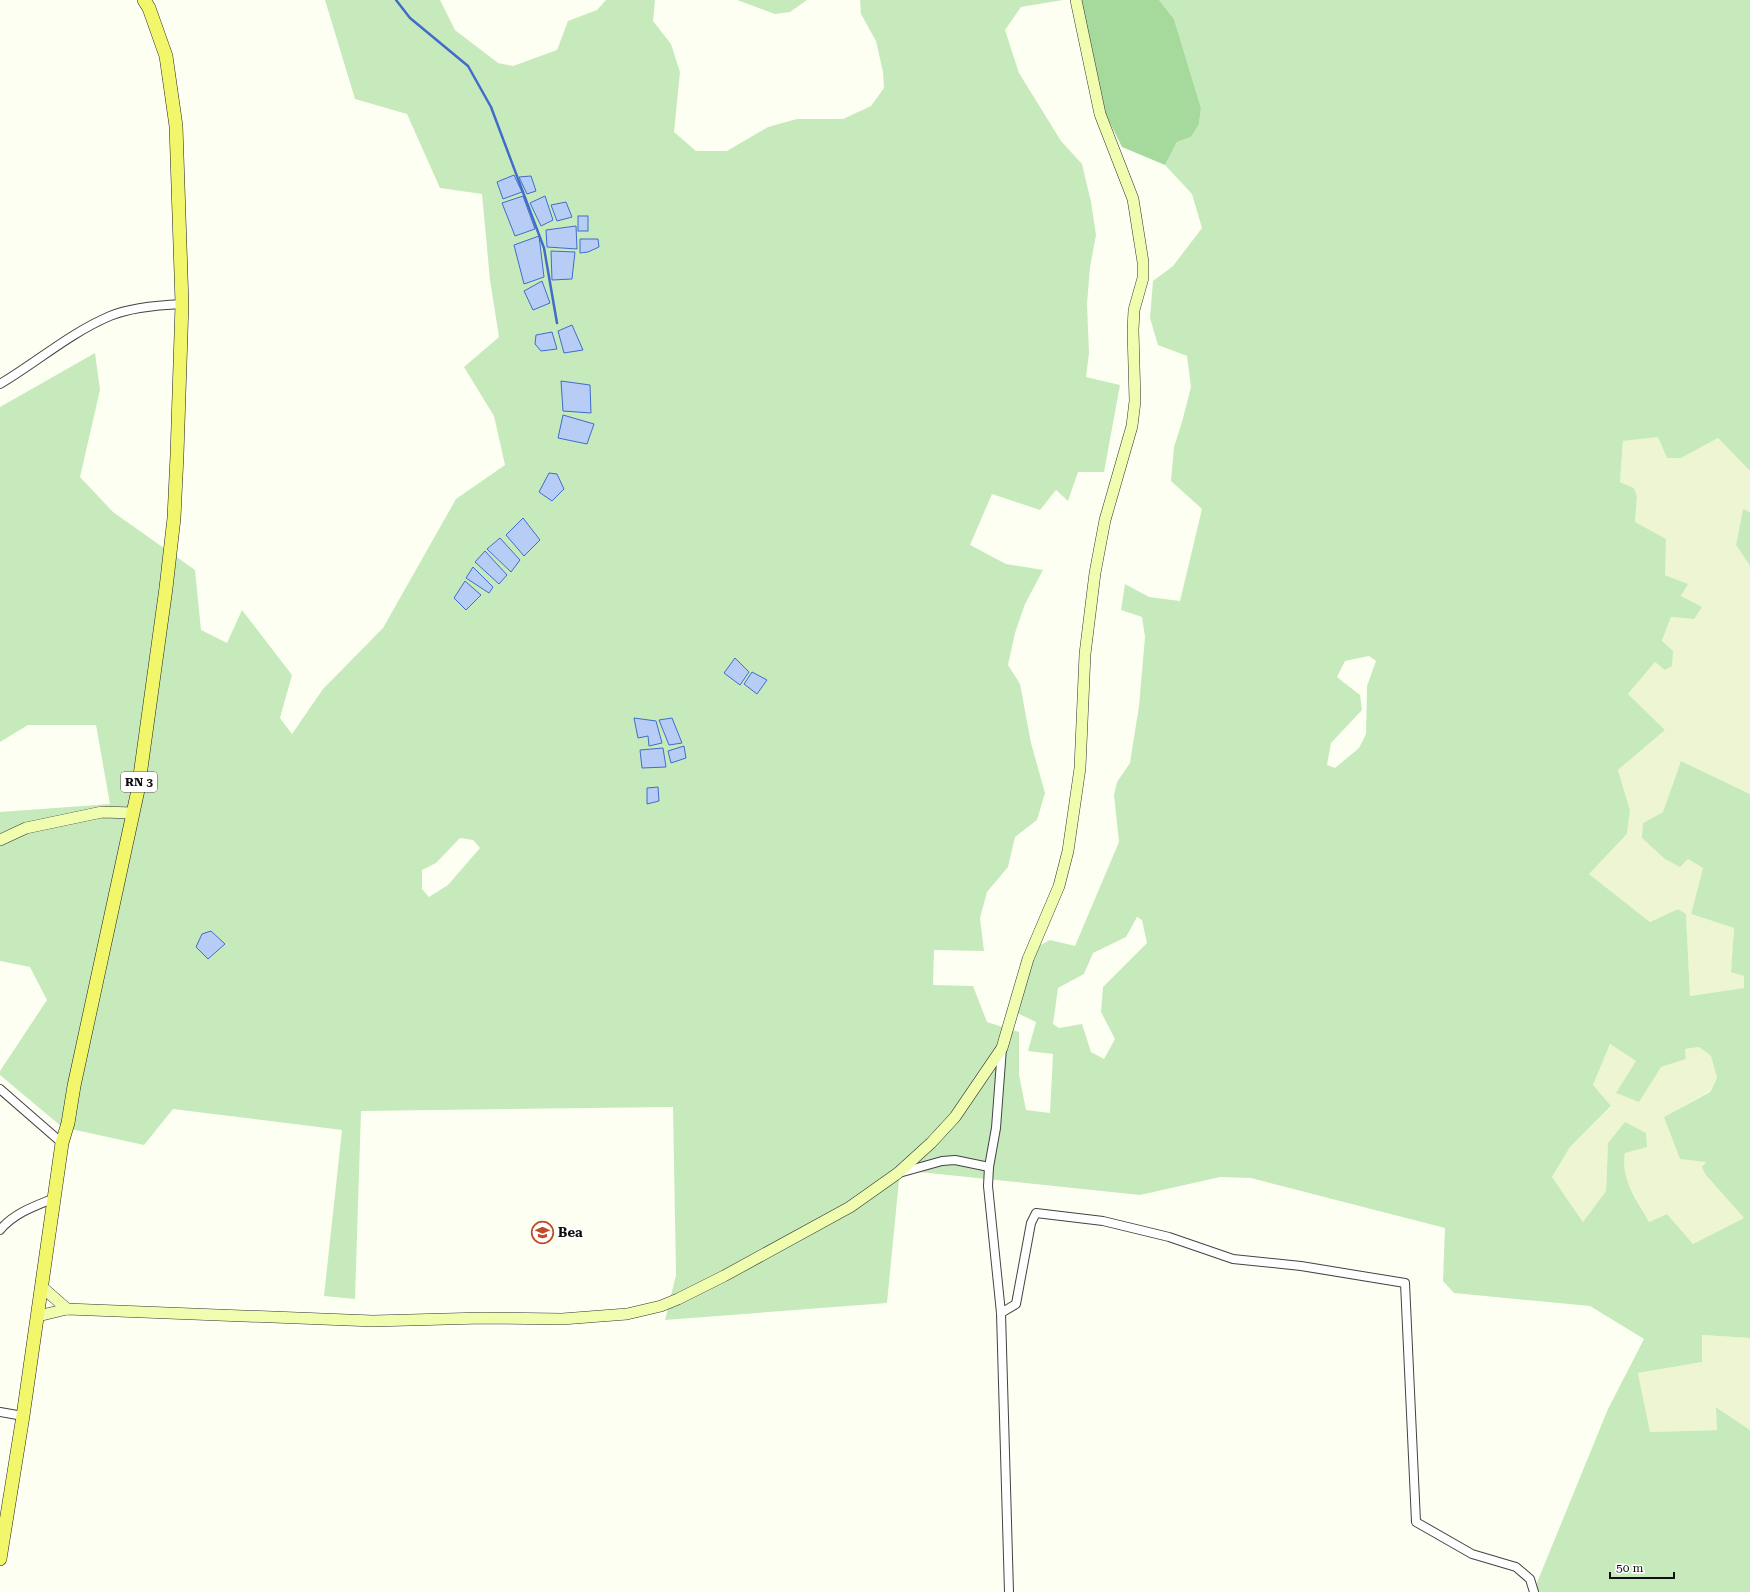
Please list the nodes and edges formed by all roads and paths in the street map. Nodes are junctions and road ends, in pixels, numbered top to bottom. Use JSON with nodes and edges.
{"nodes":[{"id":1,"x":144,"y":0,"type":"edge"},
{"id":2,"x":1076,"y":0,"type":"edge"},
{"id":3,"x":182,"y":304,"type":"junction"},
{"id":4,"x":0,"y":384,"type":"edge"},
{"id":5,"x":133,"y":813,"type":"junction"},
{"id":6,"x":0,"y":840,"type":"edge"},
{"id":7,"x":1002,"y":1048,"type":"junction"},
{"id":8,"x":0,"y":1090,"type":"edge"},
{"id":9,"x":62,"y":1143,"type":"junction"},
{"id":10,"x":989,"y":1167,"type":"junction"},
{"id":11,"x":898,"y":1173,"type":"junction"},
{"id":12,"x":54,"y":1198,"type":"junction"},
{"id":13,"x":0,"y":1230,"type":"edge"},
{"id":14,"x":42,"y":1287,"type":"junction"},
{"id":15,"x":67,"y":1309,"type":"junction"},
{"id":16,"x":1001,"y":1314,"type":"junction"},
{"id":17,"x":38,"y":1316,"type":"junction"},
{"id":18,"x":0,"y":1412,"type":"edge"},
{"id":19,"x":23,"y":1416,"type":"junction"},
{"id":20,"x":0,"y":1559,"type":"edge"},
{"id":21,"x":1010,"y":1592,"type":"edge"},
{"id":22,"x":1534,"y":1592,"type":"edge"}],
"edges":[{"from":1,"to":3,"type":"main road","number":"RN 3"},
{"from":2,"to":7,"type":"street"},
{"from":3,"to":4,"type":"street"},
{"from":3,"to":5,"type":"main road","number":"RN 3"},
{"from":5,"to":6,"type":"street"},
{"from":5,"to":9,"type":"main road","number":"RN 3"},
{"from":7,"to":10,"type":"street"},
{"from":7,"to":11,"type":"street"},
{"from":8,"to":9,"type":"street"},
{"from":9,"to":12,"type":"main road","number":"RN 3"},
{"from":10,"to":11,"type":"street"},
{"from":10,"to":16,"type":"street"},
{"from":11,"to":15,"type":"street"},
{"from":12,"to":13,"type":"street"},
{"from":12,"to":14,"type":"main road","number":"RN 3"},
{"from":14,"to":15,"type":"street"},
{"from":14,"to":17,"type":"main road","number":"RN 3"},
{"from":15,"to":17,"type":"street"},
{"from":16,"to":21,"type":"street"},
{"from":16,"to":22,"type":"street"},
{"from":17,"to":19,"type":"main road","number":"RN 3"},
{"from":18,"to":19,"type":"street"},
{"from":19,"to":20,"type":"main road","number":"RN 3"}]}
